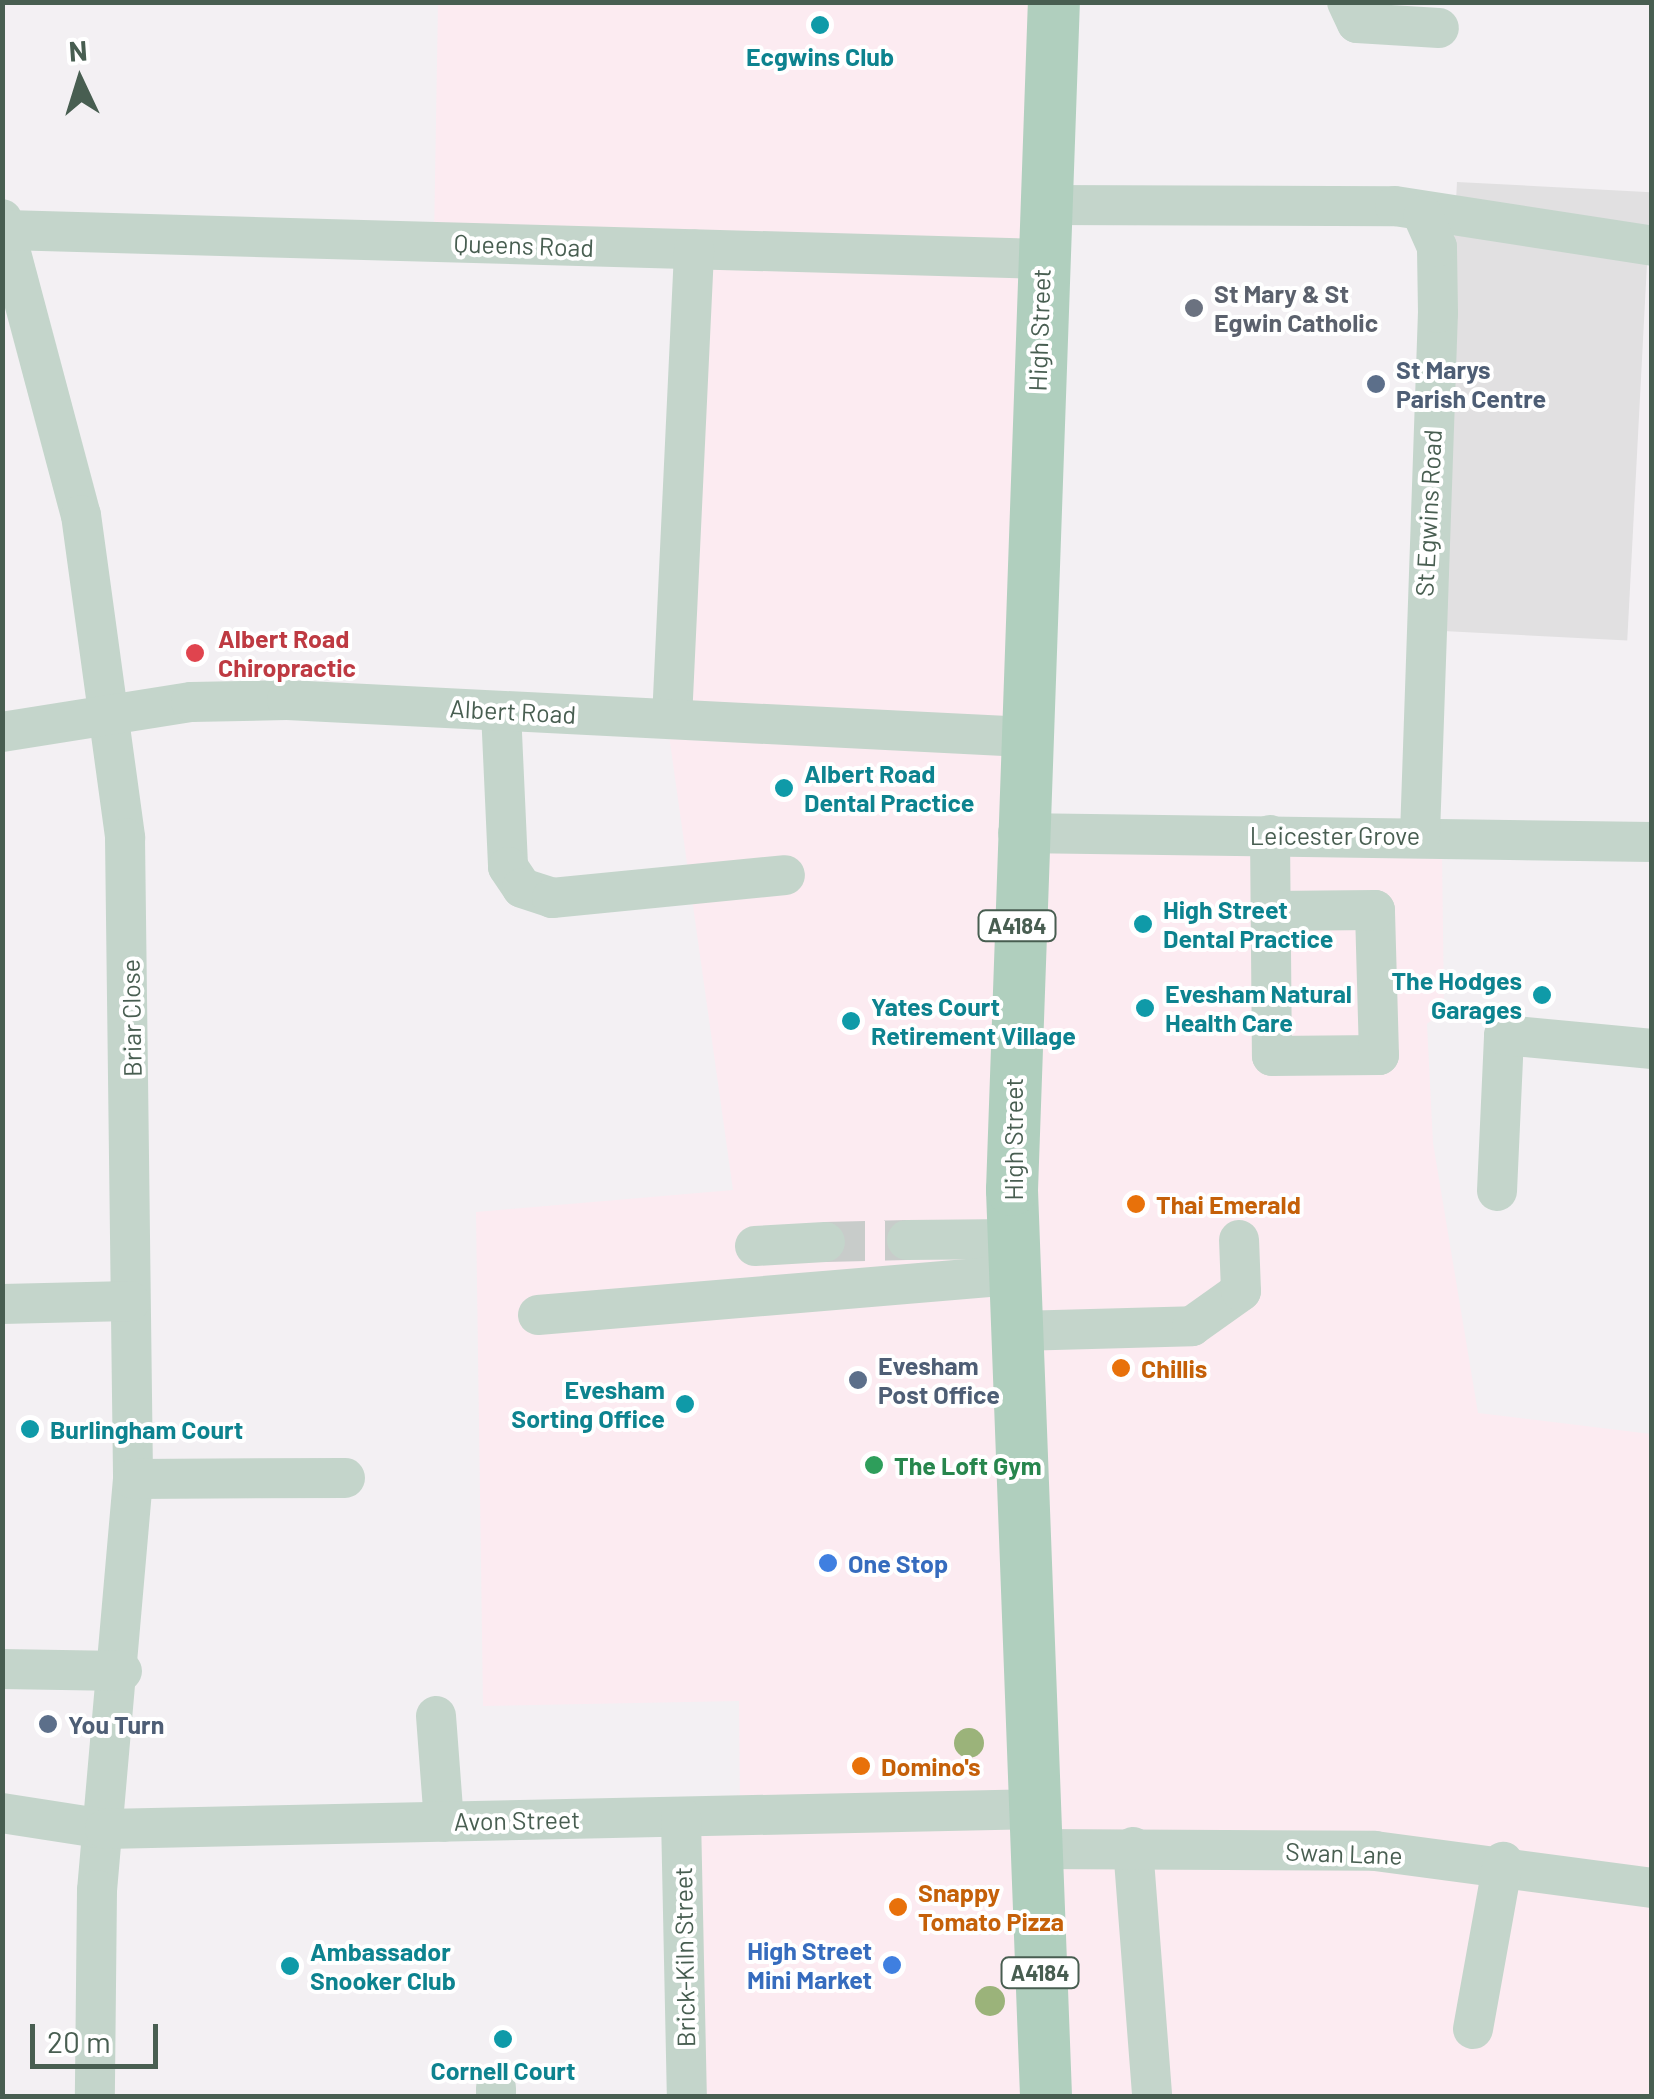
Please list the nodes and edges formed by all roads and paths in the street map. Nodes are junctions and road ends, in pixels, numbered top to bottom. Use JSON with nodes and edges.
{"nodes":[{"id":1,"x":1054,"y":2,"type":"edge"},
{"id":2,"x":1347,"y":2,"type":"edge"},
{"id":3,"x":1439,"y":28,"type":"dead end"},
{"id":4,"x":1044,"y":204,"type":"junction"},
{"id":5,"x":1422,"y":216,"type":"junction"},
{"id":6,"x":4,"y":224,"type":"edge"},
{"id":7,"x":1652,"y":246,"type":"edge"},
{"id":8,"x":694,"y":250,"type":"junction"},
{"id":9,"x":1042,"y":259,"type":"junction"},
{"id":10,"x":501,"y":711,"type":"junction"},
{"id":11,"x":113,"y":712,"type":"junction"},
{"id":12,"x":672,"y":720,"type":"junction"},
{"id":13,"x":2,"y":732,"type":"edge"},
{"id":14,"x":1025,"y":738,"type":"junction"},
{"id":15,"x":1018,"y":833,"type":"junction"},
{"id":16,"x":1270,"y":835,"type":"junction"},
{"id":17,"x":1420,"y":835,"type":"junction"},
{"id":18,"x":1652,"y":842,"type":"edge"},
{"id":19,"x":785,"y":875,"type":"dead end"},
{"id":20,"x":1271,"y":911,"type":"dead end"},
{"id":21,"x":1652,"y":1049,"type":"edge"},
{"id":22,"x":1497,"y":1190,"type":"dead end"},
{"id":23,"x":907,"y":1240,"type":"tunnel mouth"},
{"id":24,"x":1239,"y":1240,"type":"dead end"},
{"id":25,"x":825,"y":1242,"type":"tunnel mouth"},
{"id":26,"x":755,"y":1246,"type":"dead end"},
{"id":27,"x":1015,"y":1257,"type":"junction"},
{"id":28,"x":130,"y":1301,"type":"junction"},
{"id":29,"x":2,"y":1304,"type":"edge"},
{"id":30,"x":538,"y":1315,"type":"dead end"},
{"id":31,"x":1018,"y":1331,"type":"junction"},
{"id":32,"x":133,"y":1478,"type":"junction"},
{"id":33,"x":345,"y":1478,"type":"dead end"},
{"id":34,"x":2,"y":1669,"type":"edge"},
{"id":35,"x":122,"y":1671,"type":"junction"},
{"id":36,"x":436,"y":1716,"type":"dead end"},
{"id":37,"x":2,"y":1813,"type":"edge"},
{"id":38,"x":681,"y":1817,"type":"junction"},
{"id":39,"x":444,"y":1822,"type":"junction"},
{"id":40,"x":105,"y":1829,"type":"junction"},
{"id":41,"x":1033,"y":1829,"type":"junction"},
{"id":42,"x":1134,"y":1847,"type":"junction"},
{"id":43,"x":1503,"y":1862,"type":"junction"},
{"id":44,"x":1652,"y":1888,"type":"edge"},
{"id":45,"x":1473,"y":2029,"type":"dead end"},
{"id":46,"x":94,"y":2096,"type":"edge"},
{"id":47,"x":687,"y":2096,"type":"edge"},
{"id":48,"x":1046,"y":2096,"type":"edge"},
{"id":49,"x":1152,"y":2096,"type":"edge"}],
"edges":[{"from":1,"to":4,"type":"main road","name":"High Street","number":"A4184"},
{"from":2,"to":3,"type":"street"},
{"from":4,"to":5,"type":"street"},
{"from":4,"to":9,"type":"main road","name":"High Street","number":"A4184"},
{"from":5,"to":7,"type":"street"},
{"from":5,"to":17,"type":"street","name":"St Egwins Road"},
{"from":6,"to":8,"type":"street","name":"Queens Road"},
{"from":6,"to":11,"type":"street","name":"Briar Close"},
{"from":8,"to":9,"type":"street","name":"Queens Road"},
{"from":8,"to":12,"type":"street"},
{"from":9,"to":14,"type":"main road","name":"High Street","number":"A4184"},
{"from":10,"to":11,"type":"street","name":"Albert Road"},
{"from":10,"to":12,"type":"street","name":"Albert Road"},
{"from":10,"to":19,"type":"street"},
{"from":11,"to":13,"type":"street","name":"Albert Road"},
{"from":11,"to":28,"type":"street","name":"Briar Close"},
{"from":12,"to":14,"type":"street","name":"Albert Road"},
{"from":14,"to":15,"type":"main road","name":"High Street","number":"A4184"},
{"from":15,"to":16,"type":"street","name":"Leicester Grove"},
{"from":15,"to":27,"type":"main road","name":"High Street","number":"A4184"},
{"from":16,"to":17,"type":"street","name":"Leicester Grove"},
{"from":16,"to":20,"type":"street"},
{"from":17,"to":18,"type":"street","name":"Leicester Grove"},
{"from":21,"to":22,"type":"street"},
{"from":23,"to":27,"type":"street"},
{"from":24,"to":31,"type":"street"},
{"from":25,"to":26,"type":"street"},
{"from":27,"to":30,"type":"street"},
{"from":27,"to":31,"type":"main road","name":"High Street","number":"A4184"},
{"from":28,"to":29,"type":"street"},
{"from":28,"to":32,"type":"street","name":"Briar Close"},
{"from":31,"to":41,"type":"main road","name":"High Street","number":"A4184"},
{"from":32,"to":33,"type":"street"},
{"from":32,"to":35,"type":"street","name":"Briar Close"},
{"from":34,"to":35,"type":"street"},
{"from":35,"to":40,"type":"street","name":"Briar Close"},
{"from":36,"to":39,"type":"street"},
{"from":37,"to":40,"type":"street","name":"Avon Street"},
{"from":38,"to":39,"type":"street","name":"Avon Street"},
{"from":38,"to":41,"type":"street","name":"Avon Street"},
{"from":38,"to":47,"type":"street","name":"Brick-Kiln Street"},
{"from":39,"to":40,"type":"street","name":"Avon Street"},
{"from":40,"to":46,"type":"street","name":"Briar Close"},
{"from":41,"to":42,"type":"street","name":"Swan Lane"},
{"from":41,"to":48,"type":"main road","name":"High Street","number":"A4184"},
{"from":42,"to":43,"type":"street","name":"Swan Lane"},
{"from":42,"to":49,"type":"street"},
{"from":43,"to":44,"type":"street","name":"Swan Lane"},
{"from":43,"to":45,"type":"street"}]}
